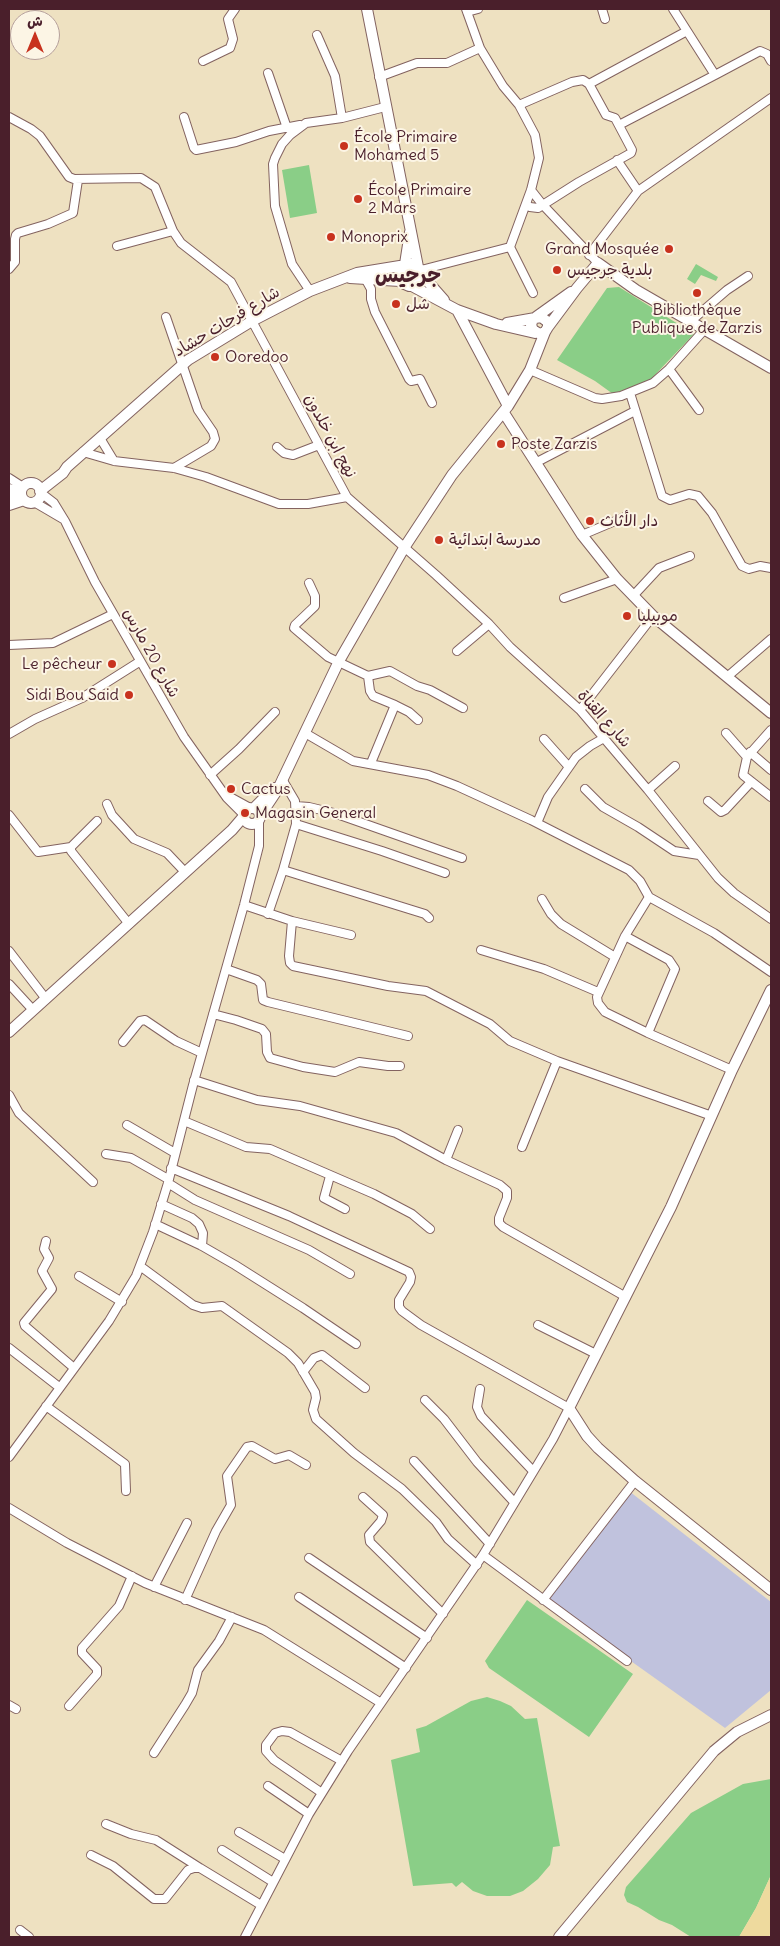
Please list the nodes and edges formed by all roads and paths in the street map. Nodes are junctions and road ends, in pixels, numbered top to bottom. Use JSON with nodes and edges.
{"nodes":[{"id":1,"x":235,"y":9,"type":"edge"},
{"id":2,"x":367,"y":9,"type":"edge"},
{"id":3,"x":478,"y":9,"type":"edge"},
{"id":4,"x":602,"y":9,"type":"edge"},
{"id":5,"x":676,"y":9,"type":"edge"},
{"id":6,"x":467,"y":10,"type":"edge"},
{"id":7,"x":605,"y":19,"type":"dead end"},
{"id":8,"x":687,"y":31,"type":"junction"},
{"id":9,"x":317,"y":34,"type":"dead end"},
{"id":10,"x":480,"y":48,"type":"junction"},
{"id":11,"x":203,"y":61,"type":"dead end"},
{"id":12,"x":771,"y":61,"type":"edge"},
{"id":13,"x":268,"y":73,"type":"dead end"},
{"id":14,"x":715,"y":75,"type":"junction"},
{"id":15,"x":379,"y":77,"type":"junction"},
{"id":16,"x":589,"y":84,"type":"junction"},
{"id":17,"x":771,"y":98,"type":"edge"},
{"id":18,"x":519,"y":105,"type":"junction"},
{"id":19,"x":385,"y":107,"type":"junction"},
{"id":20,"x":9,"y":117,"type":"edge"},
{"id":21,"x":184,"y":117,"type":"dead end"},
{"id":22,"x":342,"y":118,"type":"junction"},
{"id":23,"x":302,"y":125,"type":"junction"},
{"id":24,"x":618,"y":125,"type":"junction"},
{"id":25,"x":287,"y":128,"type":"junction"},
{"id":26,"x":617,"y":160,"type":"junction"},
{"id":27,"x":78,"y":180,"type":"junction"},
{"id":28,"x":531,"y":190,"type":"junction"},
{"id":29,"x":638,"y":191,"type":"junction"},
{"id":30,"x":526,"y":204,"type":"junction"},
{"id":31,"x":542,"y":204,"type":"junction"},
{"id":32,"x":174,"y":231,"type":"junction"},
{"id":33,"x":410,"y":231,"type":"junction"},
{"id":34,"x":118,"y":246,"type":"dead end"},
{"id":35,"x":510,"y":247,"type":"junction"},
{"id":36,"x":588,"y":255,"type":"junction"},
{"id":37,"x":598,"y":263,"type":"junction"},
{"id":38,"x":404,"y":266,"type":"junction"},
{"id":39,"x":9,"y":269,"type":"edge"},
{"id":40,"x":420,"y":271,"type":"junction"},
{"id":41,"x":748,"y":276,"type":"dead end"},
{"id":42,"x":344,"y":278,"type":"junction"},
{"id":43,"x":366,"y":280,"type":"junction"},
{"id":44,"x":400,"y":281,"type":"junction"},
{"id":45,"x":412,"y":286,"type":"junction"},
{"id":46,"x":578,"y":288,"type":"junction"},
{"id":47,"x":310,"y":291,"type":"junction"},
{"id":48,"x":532,"y":293,"type":"dead end"},
{"id":49,"x":452,"y":307,"type":"junction"},
{"id":50,"x":166,"y":317,"type":"dead end"},
{"id":51,"x":534,"y":318,"type":"junction"},
{"id":52,"x":252,"y":321,"type":"junction"},
{"id":53,"x":691,"y":321,"type":"junction"},
{"id":54,"x":496,"y":324,"type":"junction"},
{"id":55,"x":705,"y":329,"type":"junction"},
{"id":56,"x":541,"y":331,"type":"junction"},
{"id":57,"x":181,"y":366,"type":"junction"},
{"id":58,"x":771,"y":368,"type":"edge"},
{"id":59,"x":669,"y":369,"type":"junction"},
{"id":60,"x":530,"y":370,"type":"junction"},
{"id":61,"x":630,"y":393,"type":"junction"},
{"id":62,"x":432,"y":403,"type":"dead end"},
{"id":63,"x":506,"y":410,"type":"junction"},
{"id":64,"x":699,"y":410,"type":"dead end"},
{"id":65,"x":635,"y":411,"type":"junction"},
{"id":66,"x":100,"y":438,"type":"junction"},
{"id":67,"x":319,"y":445,"type":"junction"},
{"id":68,"x":277,"y":446,"type":"dead end"},
{"id":69,"x":84,"y":452,"type":"junction"},
{"id":70,"x":114,"y":461,"type":"junction"},
{"id":71,"x":537,"y":462,"type":"junction"},
{"id":72,"x":174,"y":468,"type":"junction"},
{"id":73,"x":9,"y":478,"type":"edge"},
{"id":74,"x":9,"y":488,"type":"edge"},
{"id":75,"x":39,"y":489,"type":"junction"},
{"id":76,"x":25,"y":495,"type":"junction"},
{"id":77,"x":9,"y":497,"type":"edge"},
{"id":78,"x":347,"y":497,"type":"junction"},
{"id":79,"x":9,"y":505,"type":"edge"},
{"id":80,"x":627,"y":516,"type":"dead end"},
{"id":81,"x":65,"y":520,"type":"junction"},
{"id":82,"x":582,"y":535,"type":"junction"},
{"id":83,"x":404,"y":548,"type":"junction"},
{"id":84,"x":690,"y":556,"type":"dead end"},
{"id":85,"x":771,"y":568,"type":"edge"},
{"id":86,"x":616,"y":579,"type":"junction"},
{"id":87,"x":310,"y":583,"type":"dead end"},
{"id":88,"x":633,"y":596,"type":"junction"},
{"id":89,"x":564,"y":598,"type":"dead end"},
{"id":90,"x":113,"y":614,"type":"junction"},
{"id":91,"x":653,"y":616,"type":"junction"},
{"id":92,"x":489,"y":624,"type":"junction"},
{"id":93,"x":771,"y":639,"type":"edge"},
{"id":94,"x":9,"y":645,"type":"edge"},
{"id":95,"x":457,"y":651,"type":"dead end"},
{"id":96,"x":139,"y":662,"type":"junction"},
{"id":97,"x":339,"y":662,"type":"junction"},
{"id":98,"x":368,"y":676,"type":"junction"},
{"id":99,"x":727,"y":677,"type":"junction"},
{"id":100,"x":395,"y":706,"type":"junction"},
{"id":101,"x":463,"y":708,"type":"dead end"},
{"id":102,"x":580,"y":710,"type":"junction"},
{"id":103,"x":275,"y":712,"type":"dead end"},
{"id":104,"x":771,"y":712,"type":"edge"},
{"id":105,"x":418,"y":720,"type":"dead end"},
{"id":106,"x":771,"y":730,"type":"edge"},
{"id":107,"x":305,"y":732,"type":"junction"},
{"id":108,"x":726,"y":733,"type":"dead end"},
{"id":109,"x":9,"y":734,"type":"edge"},
{"id":110,"x":604,"y":738,"type":"junction"},
{"id":111,"x":544,"y":740,"type":"dead end"},
{"id":112,"x":748,"y":755,"type":"junction"},
{"id":113,"x":370,"y":763,"type":"junction"},
{"id":114,"x":675,"y":766,"type":"dead end"},
{"id":115,"x":569,"y":767,"type":"junction"},
{"id":116,"x":771,"y":770,"type":"edge"},
{"id":117,"x":210,"y":775,"type":"junction"},
{"id":118,"x":281,"y":781,"type":"junction"},
{"id":119,"x":751,"y":782,"type":"junction"},
{"id":120,"x":585,"y":789,"type":"dead end"},
{"id":121,"x":648,"y":790,"type":"junction"},
{"id":122,"x":771,"y":797,"type":"edge"},
{"id":123,"x":708,"y":801,"type":"dead end"},
{"id":124,"x":107,"y":804,"type":"dead end"},
{"id":125,"x":296,"y":806,"type":"junction"},
{"id":126,"x":9,"y":815,"type":"edge"},
{"id":127,"x":251,"y":815,"type":"junction"},
{"id":128,"x":97,"y":821,"type":"dead end"},
{"id":129,"x":537,"y":823,"type":"junction"},
{"id":130,"x":296,"y":824,"type":"junction"},
{"id":131,"x":71,"y":847,"type":"junction"},
{"id":132,"x":699,"y":855,"type":"junction"},
{"id":133,"x":462,"y":858,"type":"dead end"},
{"id":134,"x":283,"y":870,"type":"junction"},
{"id":135,"x":185,"y":872,"type":"junction"},
{"id":136,"x":445,"y":873,"type":"dead end"},
{"id":137,"x":649,"y":898,"type":"junction"},
{"id":138,"x":542,"y":899,"type":"dead end"},
{"id":139,"x":244,"y":905,"type":"junction"},
{"id":140,"x":268,"y":914,"type":"junction"},
{"id":141,"x":429,"y":918,"type":"dead end"},
{"id":142,"x":771,"y":919,"type":"edge"},
{"id":143,"x":292,"y":921,"type":"junction"},
{"id":144,"x":128,"y":924,"type":"junction"},
{"id":145,"x":351,"y":934,"type":"dead end"},
{"id":146,"x":625,"y":936,"type":"junction"},
{"id":147,"x":481,"y":950,"type":"dead end"},
{"id":148,"x":9,"y":951,"type":"edge"},
{"id":149,"x":615,"y":957,"type":"junction"},
{"id":150,"x":226,"y":969,"type":"junction"},
{"id":151,"x":771,"y":972,"type":"edge"},
{"id":152,"x":9,"y":984,"type":"edge"},
{"id":153,"x":771,"y":990,"type":"edge"},
{"id":154,"x":598,"y":992,"type":"junction"},
{"id":155,"x":46,"y":999,"type":"junction"},
{"id":156,"x":34,"y":1010,"type":"junction"},
{"id":157,"x":213,"y":1014,"type":"junction"},
{"id":158,"x":9,"y":1032,"type":"edge"},
{"id":159,"x":648,"y":1033,"type":"junction"},
{"id":160,"x":408,"y":1036,"type":"dead end"},
{"id":161,"x":123,"y":1042,"type":"dead end"},
{"id":162,"x":202,"y":1053,"type":"junction"},
{"id":163,"x":557,"y":1062,"type":"junction"},
{"id":164,"x":400,"y":1066,"type":"dead end"},
{"id":165,"x":732,"y":1070,"type":"junction"},
{"id":166,"x":194,"y":1080,"type":"junction"},
{"id":167,"x":9,"y":1095,"type":"edge"},
{"id":168,"x":712,"y":1116,"type":"junction"},
{"id":169,"x":184,"y":1121,"type":"junction"},
{"id":170,"x":127,"y":1125,"type":"dead end"},
{"id":171,"x":458,"y":1130,"type":"dead end"},
{"id":172,"x":522,"y":1147,"type":"dead end"},
{"id":173,"x":175,"y":1153,"type":"junction"},
{"id":174,"x":106,"y":1154,"type":"dead end"},
{"id":175,"x":446,"y":1160,"type":"junction"},
{"id":176,"x":171,"y":1168,"type":"junction"},
{"id":177,"x":330,"y":1176,"type":"junction"},
{"id":178,"x":168,"y":1181,"type":"junction"},
{"id":179,"x":93,"y":1182,"type":"dead end"},
{"id":180,"x":161,"y":1204,"type":"junction"},
{"id":181,"x":344,"y":1209,"type":"dead end"},
{"id":182,"x":155,"y":1224,"type":"junction"},
{"id":183,"x":430,"y":1228,"type":"dead end"},
{"id":184,"x":46,"y":1241,"type":"dead end"},
{"id":185,"x":202,"y":1246,"type":"junction"},
{"id":186,"x":140,"y":1266,"type":"junction"},
{"id":187,"x":350,"y":1274,"type":"dead end"},
{"id":188,"x":79,"y":1276,"type":"dead end"},
{"id":189,"x":626,"y":1297,"type":"junction"},
{"id":190,"x":122,"y":1302,"type":"junction"},
{"id":191,"x":538,"y":1326,"type":"dead end"},
{"id":192,"x":356,"y":1344,"type":"dead end"},
{"id":193,"x":9,"y":1348,"type":"edge"},
{"id":194,"x":596,"y":1354,"type":"junction"},
{"id":195,"x":74,"y":1368,"type":"junction"},
{"id":196,"x":304,"y":1372,"type":"junction"},
{"id":197,"x":59,"y":1387,"type":"junction"},
{"id":198,"x":365,"y":1388,"type":"dead end"},
{"id":199,"x":480,"y":1389,"type":"dead end"},
{"id":200,"x":425,"y":1400,"type":"dead end"},
{"id":201,"x":46,"y":1406,"type":"junction"},
{"id":202,"x":569,"y":1408,"type":"junction"},
{"id":203,"x":9,"y":1457,"type":"edge"},
{"id":204,"x":414,"y":1461,"type":"dead end"},
{"id":205,"x":306,"y":1465,"type":"dead end"},
{"id":206,"x":533,"y":1471,"type":"junction"},
{"id":207,"x":635,"y":1481,"type":"junction"},
{"id":208,"x":126,"y":1491,"type":"dead end"},
{"id":209,"x":364,"y":1497,"type":"dead end"},
{"id":210,"x":514,"y":1502,"type":"junction"},
{"id":211,"x":9,"y":1508,"type":"edge"},
{"id":212,"x":187,"y":1523,"type":"dead end"},
{"id":213,"x":490,"y":1544,"type":"junction"},
{"id":214,"x":484,"y":1555,"type":"junction"},
{"id":215,"x":309,"y":1558,"type":"dead end"},
{"id":216,"x":477,"y":1565,"type":"junction"},
{"id":217,"x":132,"y":1576,"type":"junction"},
{"id":218,"x":154,"y":1586,"type":"junction"},
{"id":219,"x":771,"y":1590,"type":"edge"},
{"id":220,"x":299,"y":1597,"type":"dead end"},
{"id":221,"x":185,"y":1600,"type":"junction"},
{"id":222,"x":543,"y":1600,"type":"junction"},
{"id":223,"x":443,"y":1614,"type":"junction"},
{"id":224,"x":232,"y":1616,"type":"junction"},
{"id":225,"x":427,"y":1638,"type":"junction"},
{"id":226,"x":627,"y":1660,"type":"dead end"},
{"id":227,"x":406,"y":1668,"type":"junction"},
{"id":228,"x":381,"y":1703,"type":"junction"},
{"id":229,"x":69,"y":1706,"type":"dead end"},
{"id":230,"x":771,"y":1715,"type":"edge"},
{"id":231,"x":154,"y":1753,"type":"dead end"},
{"id":232,"x":342,"y":1761,"type":"junction"},
{"id":233,"x":268,"y":1786,"type":"dead end"},
{"id":234,"x":322,"y":1793,"type":"junction"},
{"id":235,"x":309,"y":1814,"type":"junction"},
{"id":236,"x":106,"y":1824,"type":"dead end"},
{"id":237,"x":238,"y":1832,"type":"dead end"},
{"id":238,"x":222,"y":1850,"type":"dead end"},
{"id":239,"x":92,"y":1856,"type":"dead end"},
{"id":240,"x":285,"y":1859,"type":"junction"},
{"id":241,"x":200,"y":1868,"type":"junction"},
{"id":242,"x":273,"y":1882,"type":"junction"},
{"id":243,"x":261,"y":1905,"type":"junction"},
{"id":244,"x":20,"y":1930,"type":"dead end"},
{"id":245,"x":29,"y":1937,"type":"edge"},
{"id":246,"x":245,"y":1937,"type":"edge"},
{"id":247,"x":559,"y":1937,"type":"edge"}],
"edges":[{"from":1,"to":11,"type":"street"},
{"from":2,"to":15,"type":"main road"},
{"from":3,"to":6,"type":"street"},
{"from":4,"to":7,"type":"street"},
{"from":5,"to":8,"type":"street"},
{"from":6,"to":10,"type":"street"},
{"from":8,"to":14,"type":"street"},
{"from":8,"to":16,"type":"street"},
{"from":9,"to":22,"type":"street"},
{"from":10,"to":15,"type":"street"},
{"from":10,"to":18,"type":"street"},
{"from":12,"to":14,"type":"street"},
{"from":13,"to":25,"type":"street"},
{"from":14,"to":24,"type":"street"},
{"from":15,"to":19,"type":"main road"},
{"from":16,"to":18,"type":"street"},
{"from":16,"to":24,"type":"street"},
{"from":17,"to":29,"type":"street"},
{"from":18,"to":28,"type":"street"},
{"from":19,"to":22,"type":"street"},
{"from":19,"to":33,"type":"main road"},
{"from":20,"to":27,"type":"street"},
{"from":21,"to":25,"type":"street"},
{"from":22,"to":23,"type":"street"},
{"from":23,"to":25,"type":"street"},
{"from":23,"to":47,"type":"street"},
{"from":24,"to":26,"type":"street"},
{"from":26,"to":29,"type":"street"},
{"from":26,"to":31,"type":"street"},
{"from":27,"to":32,"type":"street","name":"نهج ابن خلدون"},
{"from":27,"to":39,"type":"street"},
{"from":28,"to":30,"type":"street"},
{"from":28,"to":31,"type":"street"},
{"from":29,"to":36,"type":"street"},
{"from":30,"to":31,"type":"street"},
{"from":30,"to":35,"type":"street"},
{"from":31,"to":36,"type":"street"},
{"from":32,"to":34,"type":"street"},
{"from":32,"to":52,"type":"street","name":"نهج ابن خلدون"},
{"from":33,"to":38,"type":"main road"},
{"from":33,"to":40,"type":"main road"},
{"from":35,"to":40,"type":"street"},
{"from":35,"to":48,"type":"street"},
{"from":36,"to":37,"type":"street"},
{"from":37,"to":46,"type":"main road"},
{"from":37,"to":53,"type":"main road"},
{"from":38,"to":40,"type":"main road"},
{"from":38,"to":42,"type":"main road","name":"شارع فرحات حشاد"},
{"from":38,"to":44,"type":"main road"},
{"from":40,"to":45,"type":"main road"},
{"from":40,"to":49,"type":"main road"},
{"from":41,"to":53,"type":"street"},
{"from":42,"to":43,"type":"main road","name":"شارع فرحات حشاد"},
{"from":42,"to":47,"type":"main road","name":"شارع فرحات حشاد"},
{"from":43,"to":44,"type":"main road","name":"شارع فرحات حشاد"},
{"from":43,"to":62,"type":"street"},
{"from":44,"to":45,"type":"main road"},
{"from":45,"to":49,"type":"main road"},
{"from":46,"to":51,"type":"main road"},
{"from":46,"to":56,"type":"main road"},
{"from":47,"to":52,"type":"main road","name":"شارع فرحات حشاد"},
{"from":49,"to":54,"type":"main road"},
{"from":49,"to":63,"type":"main road"},
{"from":50,"to":57,"type":"street"},
{"from":51,"to":54,"type":"main road"},
{"from":51,"to":56,"type":"main road"},
{"from":51,"to":56,"type":"main road"},
{"from":52,"to":57,"type":"main road","name":"شارع فرحات حشاد"},
{"from":52,"to":67,"type":"street","name":"نهج ابن خلدون"},
{"from":53,"to":55,"type":"main road"},
{"from":54,"to":56,"type":"main road"},
{"from":55,"to":58,"type":"main road"},
{"from":55,"to":59,"type":"street"},
{"from":56,"to":60,"type":"main road"},
{"from":57,"to":66,"type":"main road","name":"شارع فرحات حشاد"},
{"from":57,"to":72,"type":"street"},
{"from":59,"to":61,"type":"street"},
{"from":59,"to":64,"type":"street"},
{"from":60,"to":61,"type":"street"},
{"from":60,"to":63,"type":"main road"},
{"from":61,"to":65,"type":"street"},
{"from":63,"to":71,"type":"main road"},
{"from":63,"to":83,"type":"main road"},
{"from":65,"to":71,"type":"street"},
{"from":65,"to":85,"type":"street"},
{"from":66,"to":69,"type":"main road","name":"شارع فرحات حشاد"},
{"from":66,"to":70,"type":"street"},
{"from":67,"to":68,"type":"street"},
{"from":67,"to":78,"type":"street","name":"نهج ابن خلدون"},
{"from":69,"to":70,"type":"street"},
{"from":69,"to":75,"type":"main road","name":"شارع فرحات حشاد"},
{"from":70,"to":72,"type":"street"},
{"from":71,"to":82,"type":"main road"},
{"from":72,"to":78,"type":"street"},
{"from":73,"to":76,"type":"street"},
{"from":74,"to":76,"type":"street"},
{"from":75,"to":76,"type":"main road","name":"شارع فرحات حشاد"},
{"from":75,"to":76,"type":"main road"},
{"from":75,"to":81,"type":"street","name":"شارع 20 مارس"},
{"from":76,"to":77,"type":"main road"},
{"from":76,"to":79,"type":"main road"},
{"from":76,"to":81,"type":"street"},
{"from":78,"to":83,"type":"street","name":"نهج ابن خلدون"},
{"from":80,"to":82,"type":"street"},
{"from":81,"to":90,"type":"street","name":"شارع 20 مارس"},
{"from":82,"to":86,"type":"main road"},
{"from":83,"to":92,"type":"street","name":"شارع القناة"},
{"from":83,"to":97,"type":"main road"},
{"from":84,"to":88,"type":"street"},
{"from":86,"to":88,"type":"main road"},
{"from":86,"to":89,"type":"street"},
{"from":87,"to":97,"type":"street"},
{"from":88,"to":91,"type":"main road"},
{"from":90,"to":94,"type":"street"},
{"from":90,"to":96,"type":"street","name":"شارع 20 مارس"},
{"from":91,"to":99,"type":"main road"},
{"from":91,"to":102,"type":"street"},
{"from":92,"to":95,"type":"street"},
{"from":92,"to":102,"type":"street","name":"شارع القناة"},
{"from":93,"to":99,"type":"street"},
{"from":96,"to":109,"type":"street"},
{"from":96,"to":117,"type":"street","name":"شارع 20 مارس"},
{"from":97,"to":98,"type":"street"},
{"from":97,"to":107,"type":"main road"},
{"from":98,"to":100,"type":"street"},
{"from":98,"to":101,"type":"street"},
{"from":99,"to":104,"type":"main road"},
{"from":100,"to":105,"type":"street"},
{"from":100,"to":113,"type":"street"},
{"from":102,"to":110,"type":"street","name":"شارع القناة"},
{"from":103,"to":117,"type":"street"},
{"from":106,"to":112,"type":"street"},
{"from":107,"to":113,"type":"street"},
{"from":107,"to":118,"type":"main road"},
{"from":108,"to":112,"type":"street"},
{"from":110,"to":115,"type":"street"},
{"from":110,"to":121,"type":"street","name":"شارع القناة"},
{"from":111,"to":115,"type":"street"},
{"from":112,"to":116,"type":"street"},
{"from":112,"to":119,"type":"street"},
{"from":113,"to":129,"type":"street"},
{"from":114,"to":121,"type":"street"},
{"from":115,"to":129,"type":"street"},
{"from":117,"to":127,"type":"street","name":"شارع 20 مارس"},
{"from":118,"to":125,"type":"street"},
{"from":118,"to":127,"type":"main road"},
{"from":119,"to":122,"type":"street"},
{"from":119,"to":123,"type":"street"},
{"from":120,"to":132,"type":"street"},
{"from":121,"to":132,"type":"street","name":"شارع القناة"},
{"from":124,"to":135,"type":"street"},
{"from":125,"to":130,"type":"street"},
{"from":125,"to":133,"type":"street"},
{"from":126,"to":131,"type":"street"},
{"from":127,"to":135,"type":"main road"},
{"from":127,"to":139,"type":"street"},
{"from":128,"to":131,"type":"street"},
{"from":129,"to":137,"type":"street"},
{"from":130,"to":134,"type":"street"},
{"from":130,"to":136,"type":"street"},
{"from":131,"to":144,"type":"street"},
{"from":132,"to":142,"type":"street","name":"شارع القناة"},
{"from":134,"to":140,"type":"street"},
{"from":134,"to":141,"type":"street"},
{"from":135,"to":144,"type":"main road"},
{"from":137,"to":146,"type":"street"},
{"from":137,"to":151,"type":"street"},
{"from":138,"to":149,"type":"street"},
{"from":139,"to":140,"type":"street"},
{"from":139,"to":150,"type":"street"},
{"from":140,"to":143,"type":"street"},
{"from":143,"to":145,"type":"street"},
{"from":143,"to":163,"type":"street"},
{"from":144,"to":155,"type":"main road"},
{"from":146,"to":149,"type":"street"},
{"from":146,"to":159,"type":"street"},
{"from":147,"to":154,"type":"street"},
{"from":148,"to":155,"type":"street"},
{"from":149,"to":154,"type":"street"},
{"from":150,"to":157,"type":"street"},
{"from":150,"to":160,"type":"street"},
{"from":152,"to":156,"type":"street"},
{"from":153,"to":165,"type":"main road"},
{"from":154,"to":159,"type":"street"},
{"from":155,"to":156,"type":"main road"},
{"from":156,"to":158,"type":"main road"},
{"from":157,"to":162,"type":"street"},
{"from":157,"to":164,"type":"street"},
{"from":159,"to":165,"type":"street"},
{"from":161,"to":162,"type":"street"},
{"from":162,"to":166,"type":"street"},
{"from":163,"to":168,"type":"street"},
{"from":163,"to":172,"type":"street"},
{"from":165,"to":168,"type":"main road"},
{"from":166,"to":169,"type":"street"},
{"from":166,"to":175,"type":"street"},
{"from":167,"to":179,"type":"street"},
{"from":168,"to":189,"type":"main road"},
{"from":169,"to":173,"type":"street"},
{"from":169,"to":177,"type":"street"},
{"from":170,"to":173,"type":"street"},
{"from":171,"to":175,"type":"street"},
{"from":173,"to":176,"type":"street"},
{"from":174,"to":178,"type":"street"},
{"from":175,"to":189,"type":"street"},
{"from":176,"to":178,"type":"street"},
{"from":176,"to":202,"type":"street"},
{"from":177,"to":181,"type":"street"},
{"from":177,"to":183,"type":"street"},
{"from":178,"to":180,"type":"street"},
{"from":178,"to":187,"type":"street"},
{"from":180,"to":182,"type":"street"},
{"from":180,"to":185,"type":"street"},
{"from":182,"to":185,"type":"street"},
{"from":182,"to":186,"type":"street"},
{"from":184,"to":195,"type":"street"},
{"from":185,"to":192,"type":"street"},
{"from":186,"to":190,"type":"street"},
{"from":186,"to":196,"type":"street"},
{"from":188,"to":190,"type":"street"},
{"from":189,"to":194,"type":"main road"},
{"from":190,"to":195,"type":"street"},
{"from":191,"to":194,"type":"street"},
{"from":193,"to":197,"type":"street"},
{"from":194,"to":202,"type":"main road"},
{"from":195,"to":197,"type":"street"},
{"from":196,"to":198,"type":"street"},
{"from":196,"to":216,"type":"street"},
{"from":197,"to":201,"type":"street"},
{"from":199,"to":206,"type":"street"},
{"from":200,"to":210,"type":"street"},
{"from":201,"to":203,"type":"street"},
{"from":201,"to":208,"type":"street"},
{"from":202,"to":206,"type":"street"},
{"from":202,"to":207,"type":"main road"},
{"from":204,"to":213,"type":"street"},
{"from":205,"to":221,"type":"street"},
{"from":206,"to":210,"type":"street"},
{"from":207,"to":219,"type":"main road"},
{"from":207,"to":222,"type":"street"},
{"from":209,"to":223,"type":"street"},
{"from":210,"to":213,"type":"street"},
{"from":211,"to":217,"type":"street"},
{"from":212,"to":218,"type":"street"},
{"from":213,"to":214,"type":"street"},
{"from":214,"to":216,"type":"street"},
{"from":214,"to":222,"type":"street"},
{"from":215,"to":225,"type":"street"},
{"from":216,"to":223,"type":"street"},
{"from":217,"to":218,"type":"street"},
{"from":217,"to":229,"type":"street"},
{"from":218,"to":221,"type":"street"},
{"from":220,"to":227,"type":"street"},
{"from":221,"to":224,"type":"street"},
{"from":222,"to":226,"type":"street"},
{"from":223,"to":225,"type":"street"},
{"from":224,"to":228,"type":"street"},
{"from":224,"to":231,"type":"street"},
{"from":225,"to":227,"type":"street"},
{"from":227,"to":228,"type":"street"},
{"from":228,"to":232,"type":"street"},
{"from":230,"to":247,"type":"main road"},
{"from":232,"to":234,"type":"street"},
{"from":232,"to":234,"type":"street"},
{"from":233,"to":235,"type":"street"},
{"from":234,"to":235,"type":"street"},
{"from":235,"to":240,"type":"street"},
{"from":236,"to":241,"type":"street"},
{"from":237,"to":240,"type":"street"},
{"from":238,"to":242,"type":"street"},
{"from":239,"to":241,"type":"street"},
{"from":240,"to":242,"type":"street"},
{"from":241,"to":243,"type":"street"},
{"from":242,"to":243,"type":"street"},
{"from":243,"to":246,"type":"street"},
{"from":244,"to":245,"type":"street"}]}
